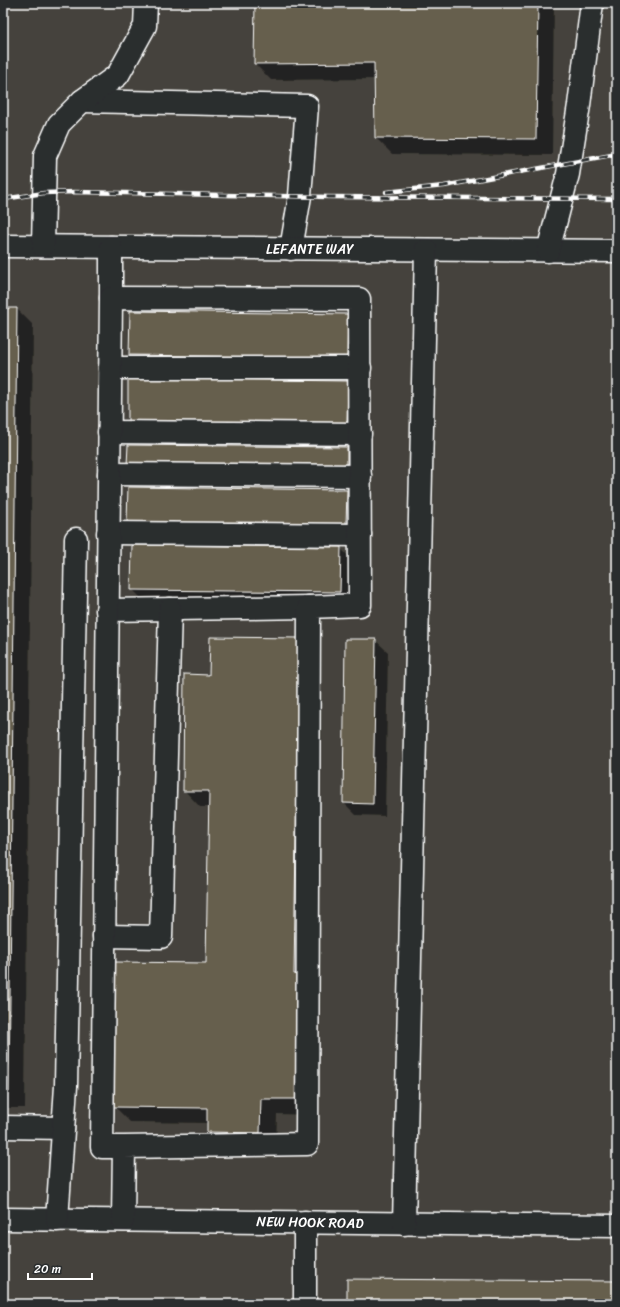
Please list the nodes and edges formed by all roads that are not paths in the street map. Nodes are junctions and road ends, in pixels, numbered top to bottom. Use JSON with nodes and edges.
{"nodes":[{"id":1,"x":146,"y":3,"type":"edge"},
{"id":2,"x":592,"y":3,"type":"edge"},
{"id":3,"x":82,"y":100,"type":"junction"},
{"id":4,"x":3,"y":246,"type":"edge"},
{"id":5,"x":43,"y":246,"type":"junction"},
{"id":6,"x":111,"y":247,"type":"junction"},
{"id":7,"x":292,"y":248,"type":"junction"},
{"id":8,"x":426,"y":250,"type":"junction"},
{"id":9,"x":548,"y":251,"type":"junction"},
{"id":10,"x":617,"y":251,"type":"edge"},
{"id":11,"x":111,"y":298,"type":"junction"},
{"id":12,"x":110,"y":368,"type":"junction"},
{"id":13,"x":360,"y":368,"type":"junction"},
{"id":14,"x":109,"y":432,"type":"junction"},
{"id":15,"x":360,"y":434,"type":"junction"},
{"id":16,"x":109,"y":474,"type":"junction"},
{"id":17,"x":360,"y":476,"type":"junction"},
{"id":18,"x":108,"y":533,"type":"junction"},
{"id":19,"x":360,"y":535,"type":"junction"},
{"id":20,"x":76,"y":539,"type":"dead end"},
{"id":21,"x":310,"y":606,"type":"junction"},
{"id":22,"x":170,"y":609,"type":"junction"},
{"id":23,"x":107,"y":610,"type":"junction"},
{"id":24,"x":104,"y":936,"type":"junction"},
{"id":25,"x":3,"y":1127,"type":"edge"},
{"id":26,"x":63,"y":1128,"type":"junction"},
{"id":27,"x":124,"y":1147,"type":"junction"},
{"id":28,"x":3,"y":1219,"type":"edge"},
{"id":29,"x":57,"y":1220,"type":"junction"},
{"id":30,"x":123,"y":1220,"type":"junction"},
{"id":31,"x":305,"y":1222,"type":"junction"},
{"id":32,"x":404,"y":1224,"type":"junction"},
{"id":33,"x":617,"y":1226,"type":"edge"},
{"id":34,"x":305,"y":1304,"type":"edge"}],
"edges":[{"from":1,"to":3,"type":"street"},
{"from":2,"to":9,"type":"street"},
{"from":3,"to":5,"type":"street"},
{"from":3,"to":7,"type":"street"},
{"from":4,"to":5,"type":"street","name":"LEFANTE WAY"},
{"from":5,"to":6,"type":"street","name":"LEFANTE WAY"},
{"from":6,"to":7,"type":"street","name":"LEFANTE WAY"},
{"from":6,"to":11,"type":"street"},
{"from":7,"to":8,"type":"street","name":"LEFANTE WAY"},
{"from":8,"to":9,"type":"street","name":"LEFANTE WAY"},
{"from":8,"to":32,"type":"street"},
{"from":9,"to":10,"type":"street","name":"LEFANTE WAY"},
{"from":11,"to":12,"type":"street"},
{"from":11,"to":13,"type":"street"},
{"from":12,"to":13,"type":"street"},
{"from":12,"to":14,"type":"street"},
{"from":13,"to":15,"type":"street"},
{"from":14,"to":15,"type":"street"},
{"from":14,"to":16,"type":"street"},
{"from":15,"to":17,"type":"street"},
{"from":16,"to":17,"type":"street"},
{"from":16,"to":18,"type":"street"},
{"from":17,"to":19,"type":"street"},
{"from":18,"to":19,"type":"street"},
{"from":18,"to":23,"type":"street"},
{"from":19,"to":21,"type":"street"},
{"from":20,"to":26,"type":"street"},
{"from":21,"to":22,"type":"street"},
{"from":21,"to":27,"type":"street"},
{"from":22,"to":23,"type":"street"},
{"from":22,"to":24,"type":"street"},
{"from":23,"to":24,"type":"street"},
{"from":24,"to":27,"type":"street"},
{"from":25,"to":26,"type":"street"},
{"from":26,"to":29,"type":"street"},
{"from":27,"to":30,"type":"street"},
{"from":28,"to":29,"type":"street","name":"NEW HOOK ROAD"},
{"from":29,"to":30,"type":"street","name":"NEW HOOK ROAD"},
{"from":30,"to":31,"type":"street","name":"NEW HOOK ROAD"},
{"from":31,"to":32,"type":"street","name":"NEW HOOK ROAD"},
{"from":31,"to":34,"type":"street"},
{"from":32,"to":33,"type":"street","name":"NEW HOOK ROAD"}]}
